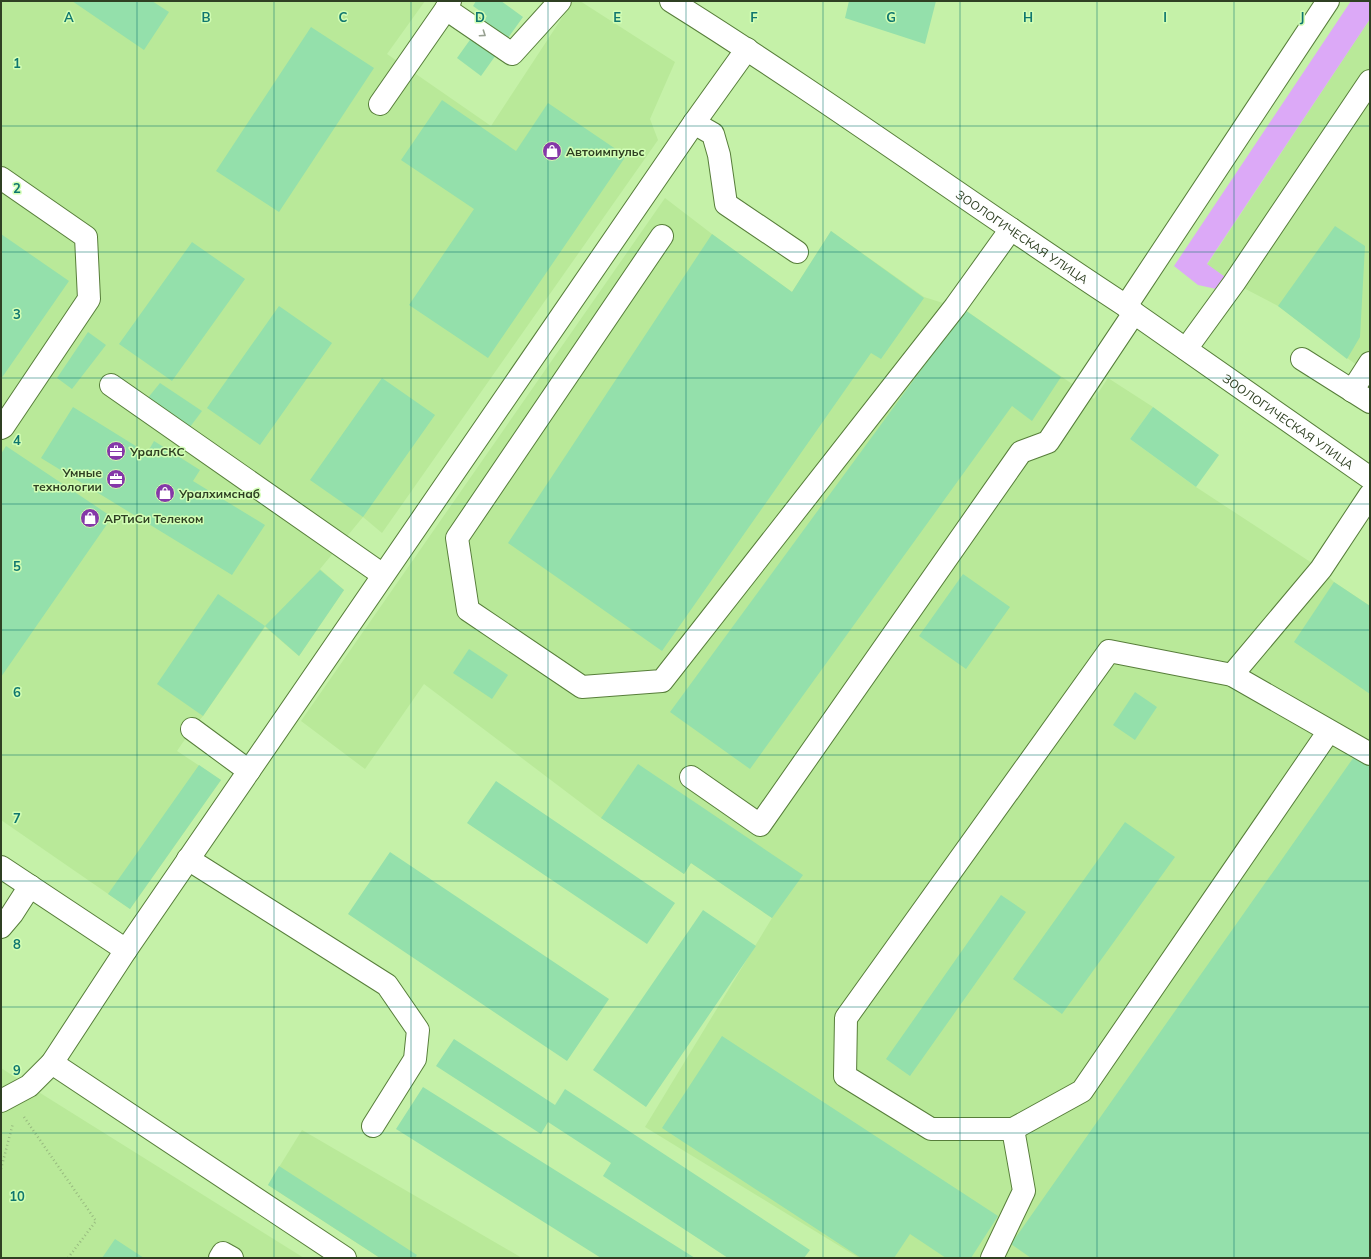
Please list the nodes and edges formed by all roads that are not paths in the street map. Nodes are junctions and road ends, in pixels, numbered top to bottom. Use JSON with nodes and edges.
{"nodes":[{"id":1,"x":560,"y":1,"type":"edge"},
{"id":2,"x":671,"y":1,"type":"edge"},
{"id":3,"x":1328,"y":1,"type":"edge"},
{"id":4,"x":448,"y":5,"type":"edge"},
{"id":5,"x":747,"y":49,"type":"junction"},
{"id":6,"x":1370,"y":81,"type":"edge"},
{"id":7,"x":380,"y":104,"type":"dead end"},
{"id":8,"x":694,"y":123,"type":"junction"},
{"id":9,"x":1,"y":178,"type":"edge"},
{"id":10,"x":1011,"y":228,"type":"junction"},
{"id":11,"x":662,"y":236,"type":"dead end"},
{"id":12,"x":797,"y":252,"type":"dead end"},
{"id":13,"x":1130,"y":310,"type":"junction"},
{"id":14,"x":1186,"y":349,"type":"junction"},
{"id":15,"x":1302,"y":359,"type":"dead end"},
{"id":16,"x":1370,"y":363,"type":"edge"},
{"id":17,"x":111,"y":385,"type":"dead end"},
{"id":18,"x":1352,"y":391,"type":"junction"},
{"id":19,"x":1370,"y":402,"type":"edge"},
{"id":20,"x":1,"y":428,"type":"edge"},
{"id":21,"x":1370,"y":478,"type":"edge"},
{"id":22,"x":1370,"y":495,"type":"edge"},
{"id":23,"x":383,"y":575,"type":"junction"},
{"id":24,"x":1232,"y":675,"type":"junction"},
{"id":25,"x":192,"y":729,"type":"dead end"},
{"id":26,"x":1329,"y":731,"type":"junction"},
{"id":27,"x":1370,"y":754,"type":"edge"},
{"id":28,"x":249,"y":771,"type":"junction"},
{"id":29,"x":691,"y":777,"type":"dead end"},
{"id":30,"x":188,"y":859,"type":"junction"},
{"id":31,"x":1,"y":867,"type":"edge"},
{"id":32,"x":30,"y":886,"type":"junction"},
{"id":33,"x":1,"y":927,"type":"edge"},
{"id":34,"x":126,"y":950,"type":"junction"},
{"id":35,"x":52,"y":1063,"type":"junction"},
{"id":36,"x":1,"y":1101,"type":"edge"},
{"id":37,"x":373,"y":1126,"type":"dead end"},
{"id":38,"x":1013,"y":1130,"type":"junction"},
{"id":39,"x":220,"y":1258,"type":"edge"},
{"id":40,"x":232,"y":1258,"type":"edge"},
{"id":41,"x":344,"y":1258,"type":"edge"},
{"id":42,"x":992,"y":1258,"type":"edge"}],
"edges":[{"from":4,"to":1,"type":"street","one_way":true},
{"from":2,"to":5,"type":"street","name":"ЗООЛОГИЧЕСКАЯ УЛИЦА"},
{"from":3,"to":13,"type":"street"},
{"from":4,"to":7,"type":"street"},
{"from":5,"to":8,"type":"street"},
{"from":5,"to":10,"type":"street","name":"ЗООЛОГИЧЕСКАЯ УЛИЦА"},
{"from":6,"to":14,"type":"street"},
{"from":8,"to":12,"type":"street"},
{"from":8,"to":23,"type":"street"},
{"from":9,"to":20,"type":"street"},
{"from":10,"to":11,"type":"street"},
{"from":10,"to":13,"type":"street","name":"ЗООЛОГИЧЕСКАЯ УЛИЦА"},
{"from":13,"to":14,"type":"street","name":"ЗООЛОГИЧЕСКАЯ УЛИЦА"},
{"from":13,"to":29,"type":"street"},
{"from":14,"to":21,"type":"street","name":"ЗООЛОГИЧЕСКАЯ УЛИЦА"},
{"from":15,"to":18,"type":"street"},
{"from":16,"to":18,"type":"street"},
{"from":17,"to":23,"type":"street"},
{"from":18,"to":19,"type":"street"},
{"from":22,"to":24,"type":"street"},
{"from":23,"to":28,"type":"street"},
{"from":24,"to":26,"type":"street"},
{"from":24,"to":38,"type":"street"},
{"from":25,"to":28,"type":"street"},
{"from":26,"to":27,"type":"street"},
{"from":26,"to":38,"type":"street"},
{"from":28,"to":30,"type":"street"},
{"from":30,"to":34,"type":"street"},
{"from":30,"to":37,"type":"street"},
{"from":31,"to":32,"type":"street"},
{"from":32,"to":33,"type":"street"},
{"from":32,"to":34,"type":"street"},
{"from":34,"to":35,"type":"street"},
{"from":35,"to":36,"type":"street"},
{"from":35,"to":41,"type":"street"},
{"from":38,"to":42,"type":"street"},
{"from":39,"to":40,"type":"street"}]}
